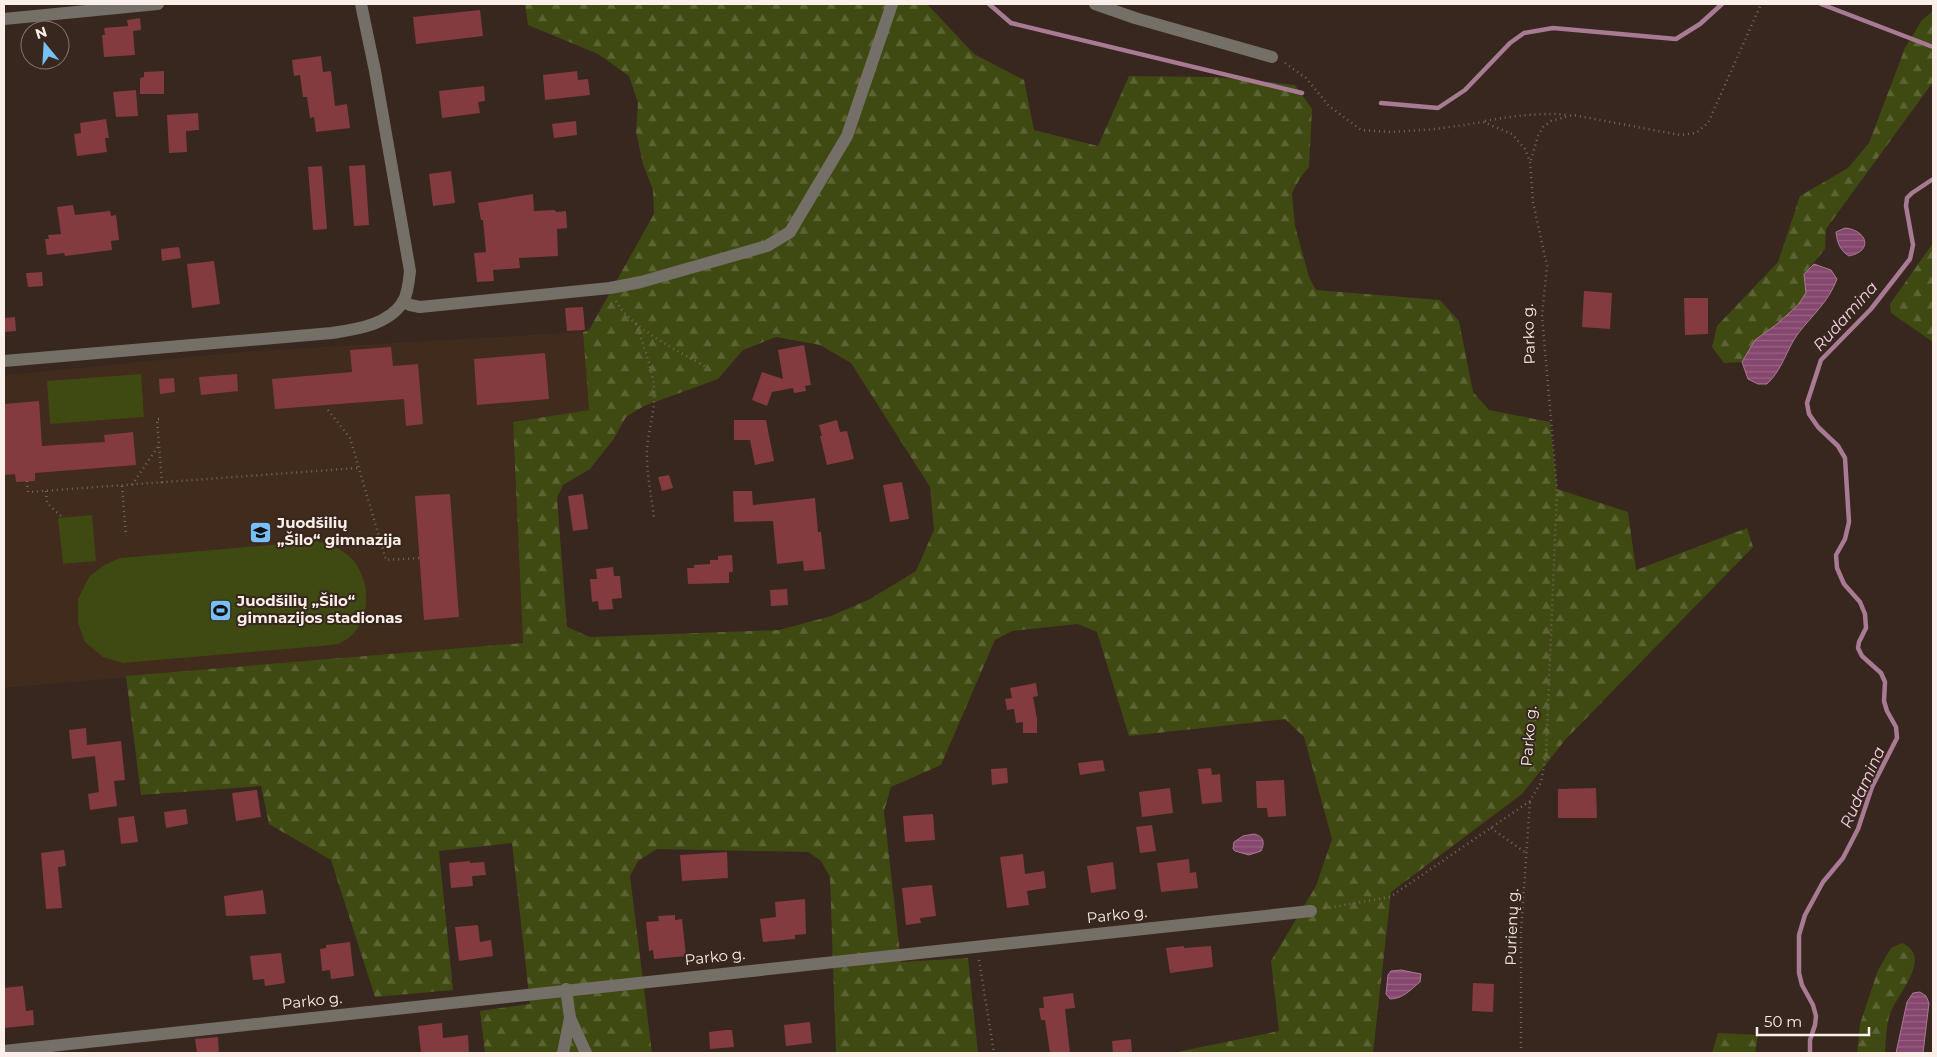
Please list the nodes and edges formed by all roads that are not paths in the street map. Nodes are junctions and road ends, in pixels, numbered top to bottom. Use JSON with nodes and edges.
{"nodes":[{"id":1,"x":158,"y":4,"type":"edge"},
{"id":2,"x":361,"y":4,"type":"edge"},
{"id":3,"x":892,"y":4,"type":"edge"},
{"id":4,"x":1095,"y":4,"type":"edge"},
{"id":5,"x":4,"y":19,"type":"edge"},
{"id":6,"x":1272,"y":57,"type":"road end"},
{"id":7,"x":403,"y":301,"type":"junction"},
{"id":8,"x":4,"y":361,"type":"edge"},
{"id":9,"x":1311,"y":911,"type":"road end"},
{"id":10,"x":566,"y":989,"type":"junction"},
{"id":11,"x":570,"y":1018,"type":"junction"},
{"id":12,"x":4,"y":1051,"type":"edge"},
{"id":13,"x":563,"y":1053,"type":"edge"},
{"id":14,"x":586,"y":1053,"type":"edge"}],
"edges":[{"from":1,"to":5,"type":"street"},
{"from":2,"to":7,"type":"street"},
{"from":3,"to":7,"type":"street"},
{"from":4,"to":6,"type":"street"},
{"from":7,"to":8,"type":"street"},
{"from":9,"to":10,"type":"street","name":"Parko g."},
{"from":10,"to":11,"type":"street"},
{"from":10,"to":12,"type":"street","name":"Parko g."},
{"from":11,"to":13,"type":"street"},
{"from":11,"to":14,"type":"street"}]}
